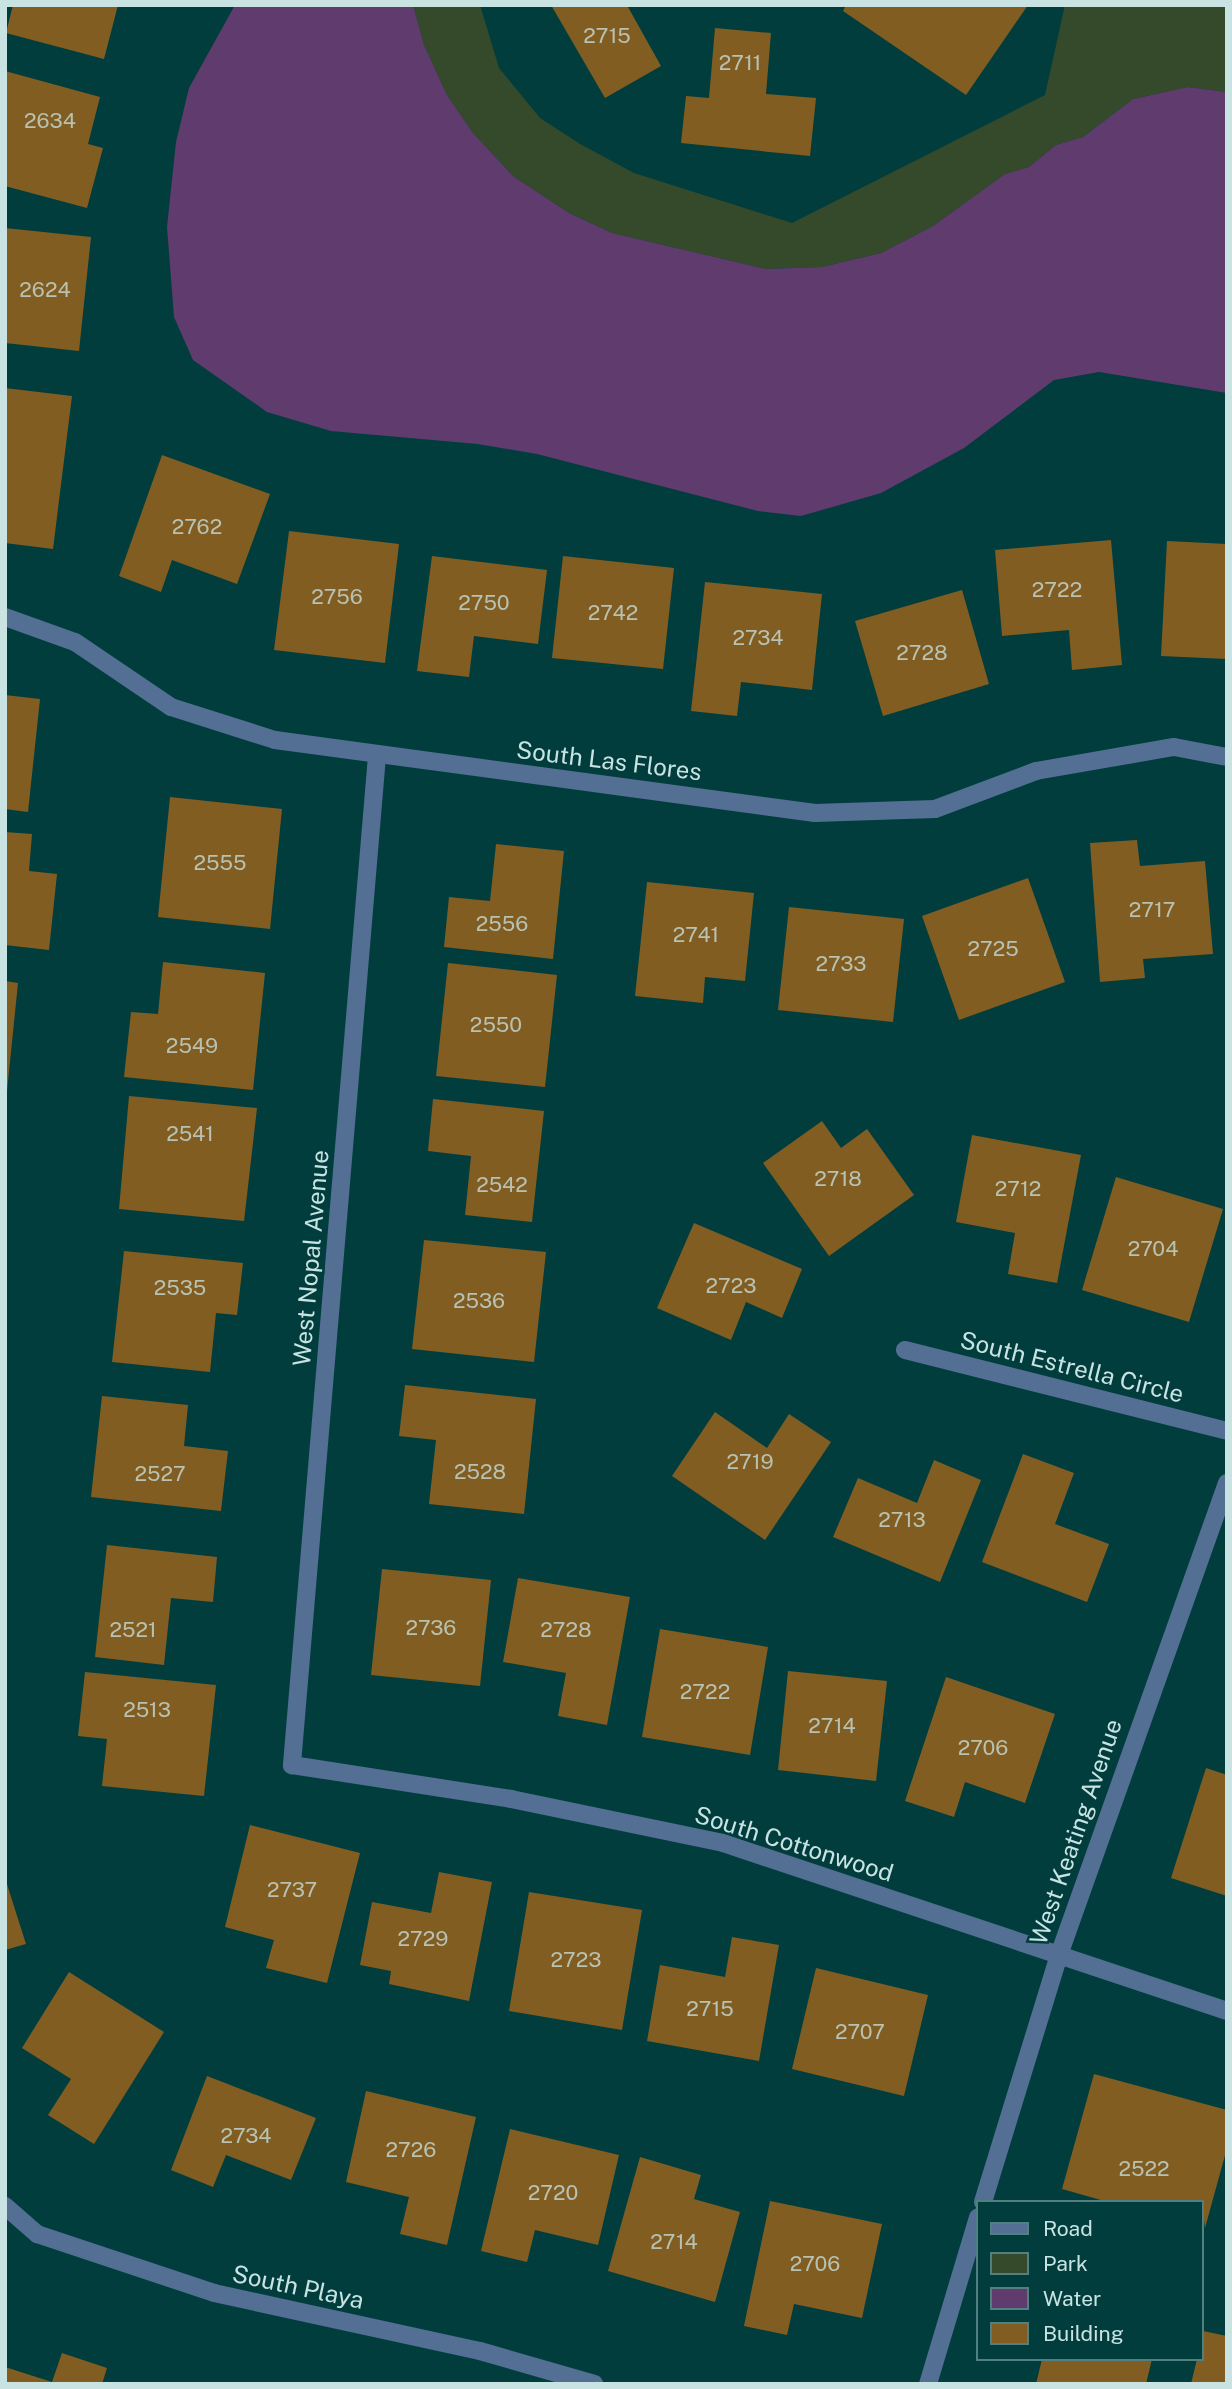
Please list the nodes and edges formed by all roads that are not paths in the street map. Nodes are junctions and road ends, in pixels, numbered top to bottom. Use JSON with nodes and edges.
{"nodes":[{"id":1,"x":5,"y":617,"type":"edge"},
{"id":2,"x":377,"y":756,"type":"junction"},
{"id":3,"x":1227,"y":757,"type":"edge"},
{"id":4,"x":905,"y":1350,"type":"dead end"},
{"id":5,"x":1227,"y":1431,"type":"edge"},
{"id":6,"x":1227,"y":1483,"type":"edge"},
{"id":7,"x":292,"y":1765,"type":"joint"},
{"id":8,"x":1059,"y":1955,"type":"junction"},
{"id":9,"x":1227,"y":2011,"type":"edge"},
{"id":10,"x":984,"y":2200,"type":"edge"},
{"id":11,"x":5,"y":2206,"type":"edge"},
{"id":12,"x":976,"y":2224,"type":"edge"},
{"id":13,"x":594,"y":2384,"type":"edge"},
{"id":14,"x":928,"y":2384,"type":"edge"}],
"edges":[{"from":1,"to":2,"type":"street","name":"South Las Flores"},
{"from":2,"to":3,"type":"street","name":"South Las Flores"},
{"from":2,"to":7,"type":"street","name":"West Nopal Avenue"},
{"from":4,"to":5,"type":"street","name":"South Estrella Circle"},
{"from":6,"to":8,"type":"street","name":"West Keating Avenue"},
{"from":7,"to":8,"type":"street","name":"South Cottonwood"},
{"from":8,"to":9,"type":"street","name":"South Cottonwood"},
{"from":8,"to":10,"type":"street","name":"West Keating Avenue"},
{"from":11,"to":13,"type":"street","name":"South Playa"},
{"from":12,"to":14,"type":"street"}]}
